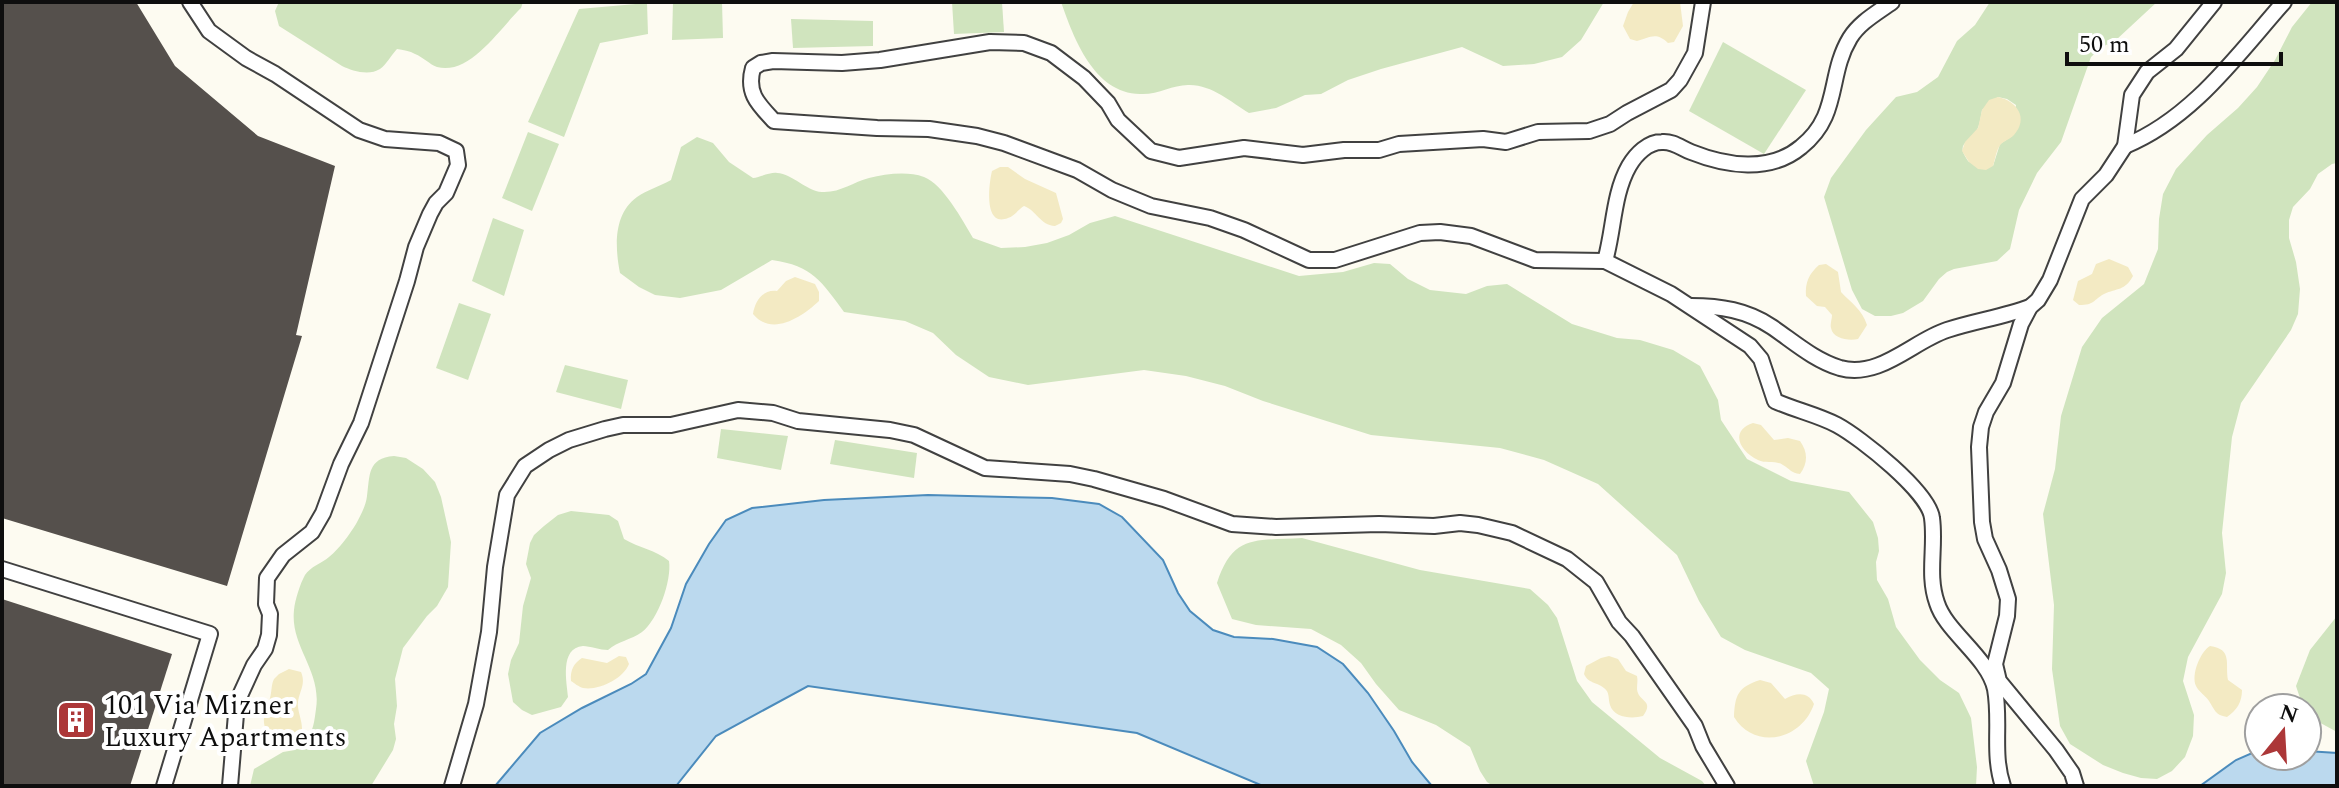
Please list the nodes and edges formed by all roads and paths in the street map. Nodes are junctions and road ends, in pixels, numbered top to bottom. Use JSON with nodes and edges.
{"nodes":[{"id":1,"x":190,"y":2,"type":"edge"},
{"id":2,"x":1703,"y":2,"type":"edge"},
{"id":3,"x":1892,"y":2,"type":"edge"},
{"id":4,"x":2214,"y":2,"type":"edge"},
{"id":5,"x":2284,"y":2,"type":"edge"},
{"id":6,"x":2125,"y":146,"type":"junction"},
{"id":7,"x":1605,"y":261,"type":"junction"},
{"id":8,"x":1689,"y":306,"type":"junction"},
{"id":9,"x":2030,"y":307,"type":"junction"},
{"id":10,"x":2,"y":569,"type":"edge"},
{"id":11,"x":164,"y":786,"type":"edge"},
{"id":12,"x":230,"y":786,"type":"edge"},
{"id":13,"x":452,"y":786,"type":"edge"},
{"id":14,"x":1727,"y":786,"type":"edge"},
{"id":15,"x":2003,"y":786,"type":"edge"},
{"id":16,"x":2076,"y":786,"type":"edge"}],
"edges":[{"from":1,"to":12,"type":"lane"},
{"from":2,"to":7,"type":"lane"},
{"from":3,"to":7,"type":"lane"},
{"from":4,"to":6,"type":"lane"},
{"from":5,"to":6,"type":"lane"},
{"from":6,"to":9,"type":"lane"},
{"from":7,"to":8,"type":"lane"},
{"from":8,"to":9,"type":"lane"},
{"from":8,"to":15,"type":"lane"},
{"from":9,"to":16,"type":"lane"},
{"from":10,"to":11,"type":"lane"},
{"from":13,"to":14,"type":"lane"}]}
